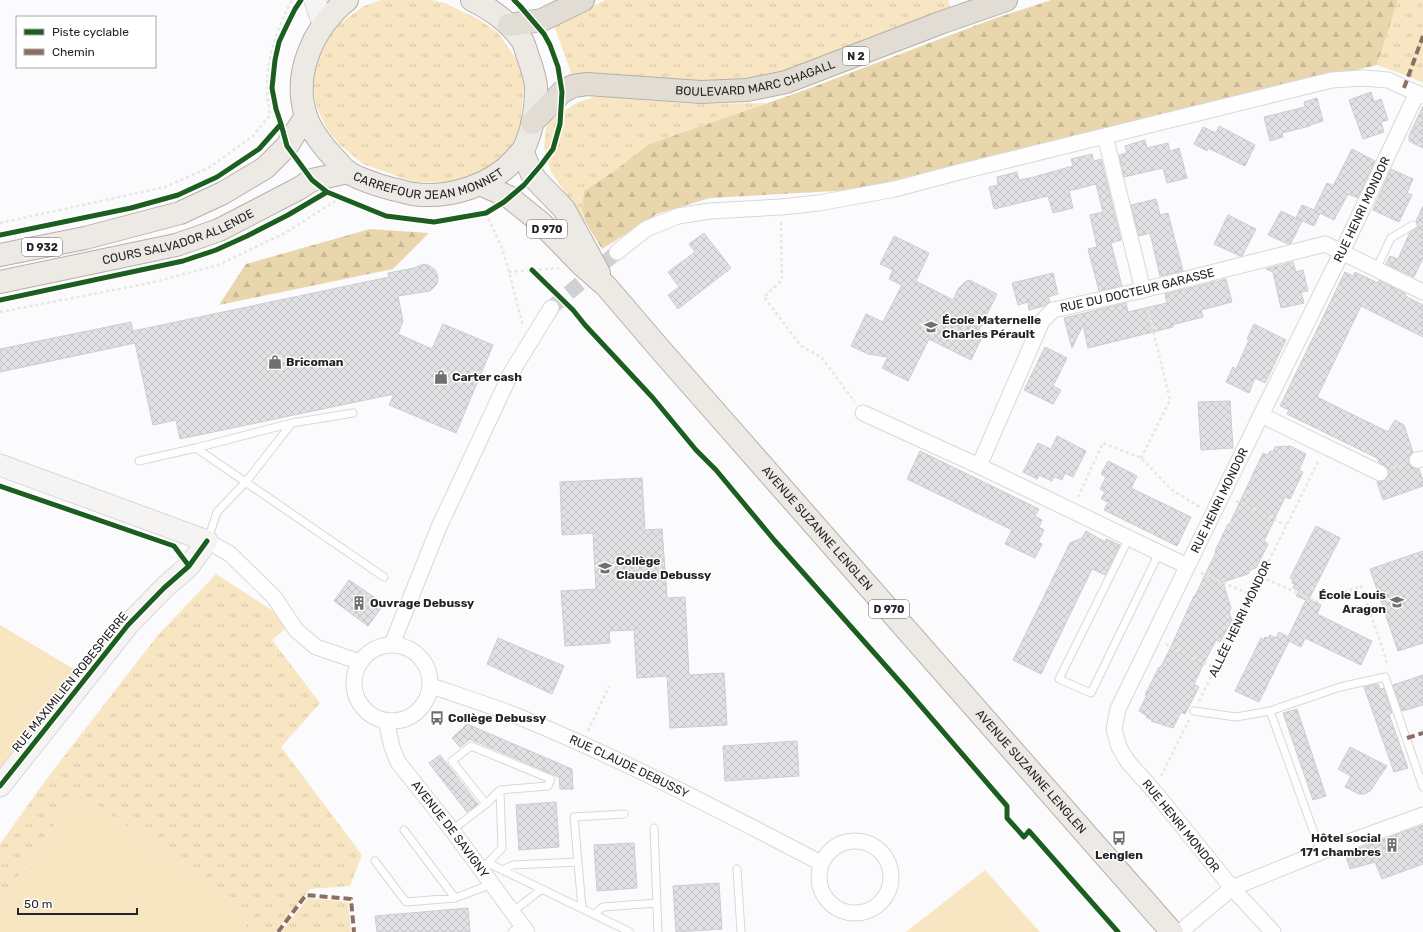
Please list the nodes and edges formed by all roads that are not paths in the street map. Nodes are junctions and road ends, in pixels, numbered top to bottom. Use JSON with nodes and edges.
{"nodes":[{"id":1,"x":315,"y":0,"type":"edge"},
{"id":2,"x":347,"y":0,"type":"edge"},
{"id":3,"x":472,"y":0,"type":"edge"},
{"id":4,"x":583,"y":0,"type":"edge"},
{"id":5,"x":1006,"y":0,"type":"edge"},
{"id":6,"x":323,"y":24,"type":"junction"},
{"id":7,"x":509,"y":25,"type":"junction"},
{"id":8,"x":1420,"y":95,"type":"edge"},
{"id":9,"x":306,"y":116,"type":"junction"},
{"id":10,"x":532,"y":123,"type":"junction"},
{"id":11,"x":1105,"y":136,"type":"junction"},
{"id":12,"x":522,"y":151,"type":"junction"},
{"id":13,"x":348,"y":172,"type":"junction"},
{"id":14,"x":480,"y":184,"type":"junction"},
{"id":15,"x":1413,"y":225,"type":"dead end"},
{"id":16,"x":617,"y":252,"type":"tunnel mouth"},
{"id":17,"x":1342,"y":252,"type":"junction"},
{"id":18,"x":0,"y":255,"type":"edge"},
{"id":19,"x":1376,"y":269,"type":"junction"},
{"id":20,"x":0,"y":282,"type":"edge"},
{"id":21,"x":606,"y":286,"type":"junction"},
{"id":22,"x":1143,"y":290,"type":"junction"},
{"id":23,"x":1423,"y":292,"type":"edge"},
{"id":24,"x":551,"y":308,"type":"tunnel mouth"},
{"id":25,"x":353,"y":413,"type":"dead end"},
{"id":26,"x":863,"y":413,"type":"road end"},
{"id":27,"x":1261,"y":415,"type":"junction"},
{"id":28,"x":292,"y":423,"type":"junction"},
{"id":29,"x":196,"y":448,"type":"junction"},
{"id":30,"x":139,"y":460,"type":"dead end"},
{"id":31,"x":0,"y":465,"type":"edge"},
{"id":32,"x":979,"y":466,"type":"junction"},
{"id":33,"x":1380,"y":473,"type":"road end"},
{"id":34,"x":245,"y":482,"type":"junction"},
{"id":35,"x":1129,"y":538,"type":"junction"},
{"id":36,"x":207,"y":541,"type":"junction"},
{"id":37,"x":1159,"y":552,"type":"junction"},
{"id":38,"x":1187,"y":566,"type":"junction"},
{"id":39,"x":384,"y":577,"type":"dead end"},
{"id":40,"x":392,"y":644,"type":"junction"},
{"id":41,"x":360,"y":662,"type":"junction"},
{"id":42,"x":431,"y":686,"type":"junction"},
{"id":43,"x":1194,"y":711,"type":"road end"},
{"id":44,"x":1270,"y":711,"type":"junction"},
{"id":45,"x":386,"y":721,"type":"junction"},
{"id":46,"x":3,"y":777,"type":"edge"},
{"id":47,"x":1423,"y":787,"type":"edge"},
{"id":48,"x":500,"y":790,"type":"junction"},
{"id":49,"x":486,"y":804,"type":"junction"},
{"id":50,"x":624,"y":814,"type":"dead end"},
{"id":51,"x":1423,"y":815,"type":"edge"},
{"id":52,"x":654,"y":828,"type":"dead end"},
{"id":53,"x":404,"y":830,"type":"dead end"},
{"id":54,"x":452,"y":830,"type":"junction"},
{"id":55,"x":1321,"y":852,"type":"junction"},
{"id":56,"x":375,"y":861,"type":"dead end"},
{"id":57,"x":577,"y":862,"type":"junction"},
{"id":58,"x":821,"y":863,"type":"junction"},
{"id":59,"x":484,"y":865,"type":"junction"},
{"id":60,"x":736,"y":869,"type":"dead end"},
{"id":61,"x":502,"y":870,"type":"junction"},
{"id":62,"x":492,"y":884,"type":"junction"},
{"id":63,"x":1232,"y":888,"type":"junction"},
{"id":64,"x":542,"y":889,"type":"junction"},
{"id":65,"x":455,"y":898,"type":"junction"},
{"id":66,"x":657,"y":903,"type":"junction"},
{"id":67,"x":582,"y":908,"type":"junction"},
{"id":68,"x":512,"y":912,"type":"junction"},
{"id":69,"x":594,"y":914,"type":"junction"},
{"id":70,"x":520,"y":930,"type":"edge"},
{"id":71,"x":630,"y":932,"type":"edge"},
{"id":72,"x":658,"y":932,"type":"edge"},
{"id":73,"x":741,"y":932,"type":"edge"},
{"id":74,"x":1172,"y":932,"type":"edge"},
{"id":75,"x":1180,"y":932,"type":"edge"},
{"id":76,"x":1273,"y":932,"type":"edge"}],
"edges":[{"from":1,"to":6,"type":"street"},
{"from":2,"to":6,"type":"main road","name":"CARREFOUR JEAN MONNET"},
{"from":3,"to":7,"type":"main road","name":"CARREFOUR JEAN MONNET"},
{"from":4,"to":7,"type":"highway"},
{"from":5,"to":10,"type":"highway","name":"BOULEVARD MARC CHAGALL","number":"N 2"},
{"from":6,"to":9,"type":"main road","name":"CARREFOUR JEAN MONNET"},
{"from":7,"to":10,"type":"main road","name":"CARREFOUR JEAN MONNET"},
{"from":8,"to":11,"type":"street"},
{"from":8,"to":17,"type":"street","name":"RUE HENRI MONDOR"},
{"from":9,"to":13,"type":"main road","name":"CARREFOUR JEAN MONNET"},
{"from":9,"to":18,"type":"main road","name":"COURS SALVADOR ALLENDE","number":"D 932"},
{"from":10,"to":12,"type":"main road","name":"CARREFOUR JEAN MONNET"},
{"from":11,"to":16,"type":"street"},
{"from":11,"to":22,"type":"street"},
{"from":12,"to":14,"type":"main road","name":"CARREFOUR JEAN MONNET"},
{"from":12,"to":21,"type":"main road","name":"AVENUE SUZANNE LENGLEN","number":"D 970"},
{"from":13,"to":14,"type":"main road","name":"CARREFOUR JEAN MONNET"},
{"from":13,"to":20,"type":"main road","name":"COURS SALVADOR ALLENDE","number":"D 932"},
{"from":14,"to":21,"type":"main road","name":"AVENUE SUZANNE LENGLEN","number":"D 970"},
{"from":15,"to":19,"type":"lane"},
{"from":17,"to":19,"type":"street","name":"RUE DU DOCTEUR GARASSE"},
{"from":17,"to":22,"type":"street","name":"RUE DU DOCTEUR GARASSE"},
{"from":17,"to":27,"type":"street","name":"RUE HENRI MONDOR"},
{"from":19,"to":23,"type":"street","name":"RUE DU DOCTEUR GARASSE"},
{"from":21,"to":74,"type":"main road","name":"AVENUE SUZANNE LENGLEN","number":"D 970"},
{"from":22,"to":32,"type":"street","name":"RUE DU DOCTEUR GARASSE"},
{"from":24,"to":40,"type":"street"},
{"from":25,"to":28,"type":"lane"},
{"from":26,"to":32,"type":"street"},
{"from":27,"to":33,"type":"street"},
{"from":27,"to":38,"type":"street","name":"RUE HENRI MONDOR"},
{"from":28,"to":29,"type":"lane"},
{"from":28,"to":34,"type":"lane"},
{"from":29,"to":30,"type":"lane"},
{"from":29,"to":34,"type":"lane"},
{"from":31,"to":36,"type":"street"},
{"from":32,"to":35,"type":"street"},
{"from":34,"to":36,"type":"lane"},
{"from":34,"to":39,"type":"lane"},
{"from":35,"to":37,"type":"street"},
{"from":35,"to":37,"type":"lane"},
{"from":36,"to":41,"type":"street"},
{"from":36,"to":46,"type":"street","name":"RUE MAXIMILIEN ROBESPIERRE"},
{"from":37,"to":38,"type":"street"},
{"from":38,"to":63,"type":"street","name":"RUE HENRI MONDOR"},
{"from":40,"to":41,"type":"street"},
{"from":40,"to":42,"type":"street"},
{"from":41,"to":45,"type":"street"},
{"from":42,"to":45,"type":"street"},
{"from":42,"to":58,"type":"street","name":"RUE CLAUDE DEBUSSY"},
{"from":43,"to":44,"type":"lane"},
{"from":44,"to":47,"type":"lane"},
{"from":44,"to":55,"type":"lane"},
{"from":45,"to":54,"type":"street","name":"AVENUE DE SAVIGNY"},
{"from":48,"to":49,"type":"lane"},
{"from":48,"to":49,"type":"lane"},
{"from":48,"to":59,"type":"lane"},
{"from":49,"to":54,"type":"lane"},
{"from":50,"to":57,"type":"lane"},
{"from":51,"to":55,"type":"street"},
{"from":52,"to":66,"type":"lane"},
{"from":53,"to":65,"type":"lane"},
{"from":54,"to":59,"type":"street","name":"AVENUE DE SAVIGNY"},
{"from":55,"to":63,"type":"street"},
{"from":56,"to":65,"type":"lane"},
{"from":57,"to":61,"type":"lane"},
{"from":57,"to":67,"type":"lane"},
{"from":58,"to":58,"type":"street"},
{"from":59,"to":61,"type":"lane"},
{"from":59,"to":62,"type":"street","name":"AVENUE DE SAVIGNY"},
{"from":60,"to":73,"type":"lane"},
{"from":61,"to":64,"type":"lane"},
{"from":62,"to":65,"type":"lane"},
{"from":62,"to":68,"type":"street","name":"AVENUE DE SAVIGNY"},
{"from":63,"to":75,"type":"street"},
{"from":63,"to":76,"type":"street","name":"RUE HENRI MONDOR"},
{"from":64,"to":67,"type":"lane"},
{"from":64,"to":68,"type":"lane"},
{"from":66,"to":69,"type":"lane"},
{"from":66,"to":72,"type":"lane"},
{"from":67,"to":69,"type":"lane"},
{"from":68,"to":70,"type":"street","name":"AVENUE DE SAVIGNY"},
{"from":69,"to":71,"type":"lane"}]}
